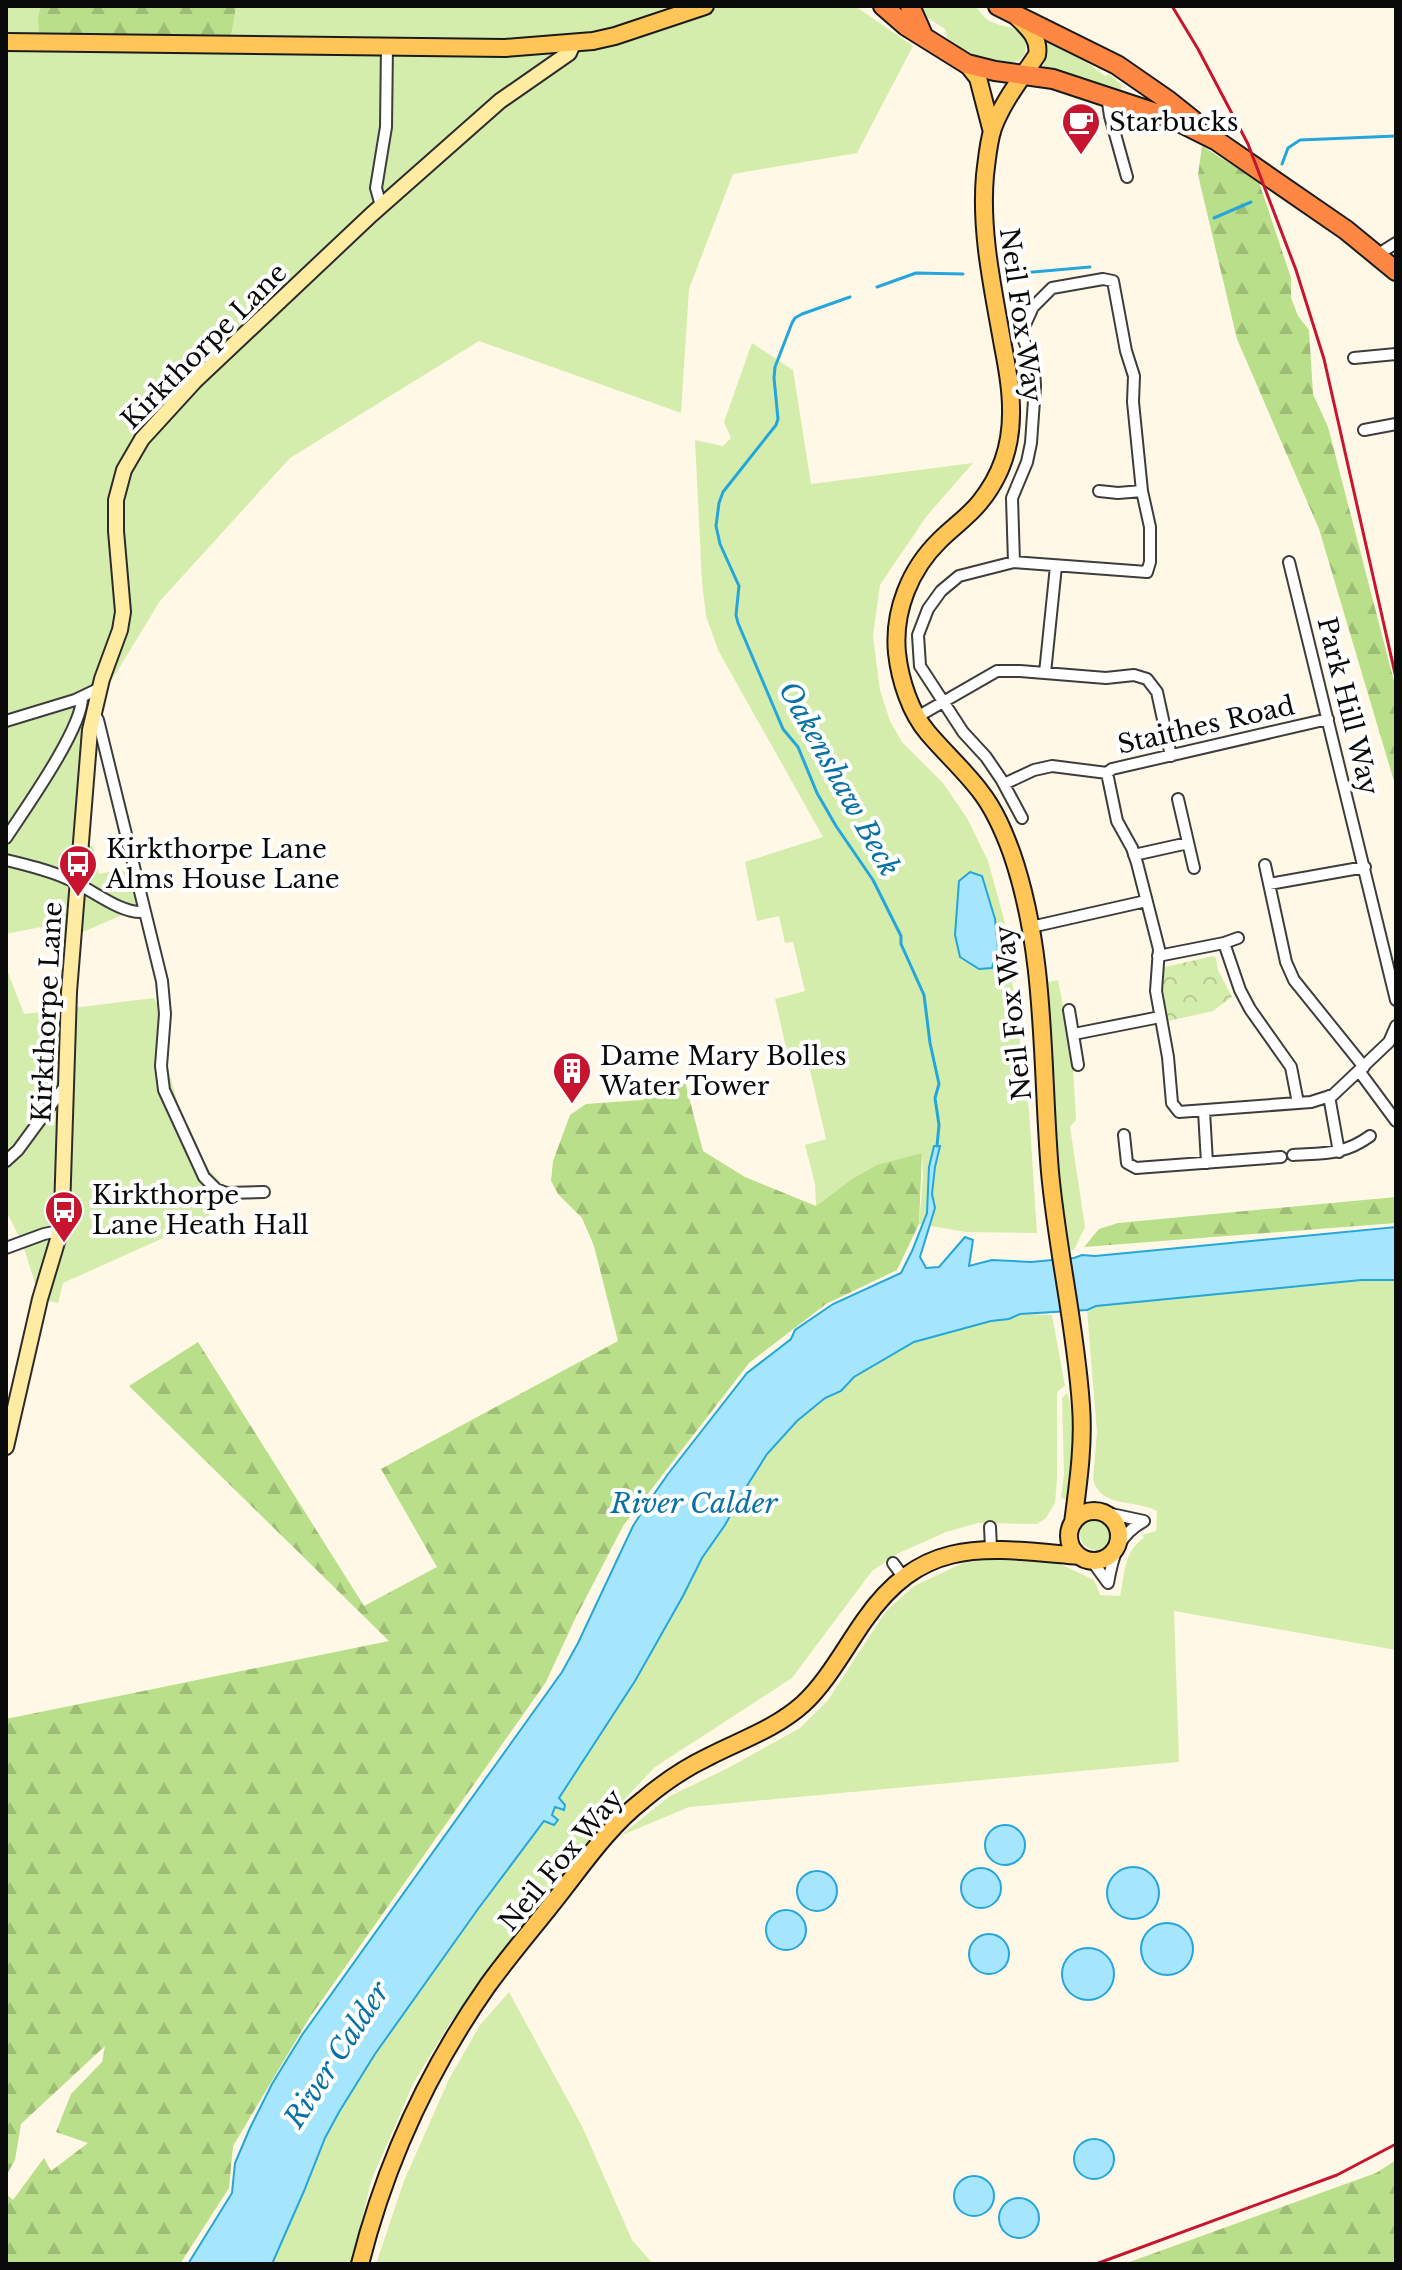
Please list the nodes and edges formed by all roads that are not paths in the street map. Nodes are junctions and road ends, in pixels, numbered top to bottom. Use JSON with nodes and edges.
{"nodes":[{"id":1,"x":705,"y":6,"type":"edge"},
{"id":2,"x":883,"y":6,"type":"edge"},
{"id":3,"x":910,"y":6,"type":"edge"},
{"id":4,"x":1005,"y":10,"type":"edge"},
{"id":5,"x":923,"y":36,"type":"junction"},
{"id":6,"x":6,"y":42,"type":"edge"},
{"id":7,"x":573,"y":44,"type":"junction"},
{"id":8,"x":387,"y":45,"type":"junction"},
{"id":9,"x":1085,"y":48,"type":"junction"},
{"id":10,"x":967,"y":64,"type":"junction"},
{"id":11,"x":1024,"y":75,"type":"junction"},
{"id":12,"x":1115,"y":98,"type":"junction"},
{"id":13,"x":1114,"y":127,"type":"junction"},
{"id":14,"x":992,"y":132,"type":"junction"},
{"id":15,"x":1217,"y":141,"type":"junction"},
{"id":16,"x":1127,"y":177,"type":"dead end"},
{"id":17,"x":381,"y":206,"type":"junction"},
{"id":18,"x":1396,"y":243,"type":"edge"},
{"id":19,"x":1377,"y":255,"type":"junction"},
{"id":20,"x":1396,"y":271,"type":"edge"},
{"id":21,"x":1396,"y":354,"type":"edge"},
{"id":22,"x":1354,"y":358,"type":"dead end"},
{"id":23,"x":1396,"y":424,"type":"edge"},
{"id":24,"x":1364,"y":430,"type":"dead end"},
{"id":25,"x":1099,"y":491,"type":"dead end"},
{"id":26,"x":1142,"y":491,"type":"junction"},
{"id":27,"x":1014,"y":562,"type":"junction"},
{"id":28,"x":1289,"y":562,"type":"dead end"},
{"id":29,"x":1056,"y":566,"type":"junction"},
{"id":30,"x":1045,"y":673,"type":"junction"},
{"id":31,"x":100,"y":688,"type":"junction"},
{"id":32,"x":82,"y":698,"type":"junction"},
{"id":33,"x":941,"y":702,"type":"junction"},
{"id":34,"x":94,"y":713,"type":"junction"},
{"id":35,"x":917,"y":717,"type":"junction"},
{"id":36,"x":1328,"y":719,"type":"junction"},
{"id":37,"x":6,"y":721,"type":"edge"},
{"id":38,"x":1171,"y":756,"type":"junction"},
{"id":39,"x":1107,"y":773,"type":"junction"},
{"id":40,"x":1004,"y":784,"type":"junction"},
{"id":41,"x":1178,"y":799,"type":"dead end"},
{"id":42,"x":1022,"y":818,"type":"dead end"},
{"id":43,"x":6,"y":838,"type":"edge"},
{"id":44,"x":1188,"y":843,"type":"junction"},
{"id":45,"x":1134,"y":855,"type":"junction"},
{"id":46,"x":6,"y":860,"type":"edge"},
{"id":47,"x":1265,"y":865,"type":"dead end"},
{"id":48,"x":1365,"y":867,"type":"junction"},
{"id":49,"x":1194,"y":868,"type":"dead end"},
{"id":50,"x":78,"y":884,"type":"junction"},
{"id":51,"x":1269,"y":884,"type":"junction"},
{"id":52,"x":1146,"y":901,"type":"junction"},
{"id":53,"x":143,"y":912,"type":"junction"},
{"id":54,"x":1031,"y":927,"type":"junction"},
{"id":55,"x":1238,"y":938,"type":"dead end"},
{"id":56,"x":1224,"y":943,"type":"junction"},
{"id":57,"x":1158,"y":956,"type":"junction"},
{"id":58,"x":1396,"y":1000,"type":"edge"},
{"id":59,"x":1069,"y":1010,"type":"dead end"},
{"id":60,"x":1160,"y":1017,"type":"junction"},
{"id":61,"x":1396,"y":1026,"type":"edge"},
{"id":62,"x":1074,"y":1034,"type":"junction"},
{"id":63,"x":1078,"y":1065,"type":"dead end"},
{"id":64,"x":1361,"y":1069,"type":"junction"},
{"id":65,"x":65,"y":1086,"type":"junction"},
{"id":66,"x":1329,"y":1096,"type":"junction"},
{"id":67,"x":1298,"y":1103,"type":"junction"},
{"id":68,"x":1204,"y":1111,"type":"junction"},
{"id":69,"x":1396,"y":1121,"type":"edge"},
{"id":70,"x":1124,"y":1135,"type":"dead end"},
{"id":71,"x":1370,"y":1136,"type":"dead end"},
{"id":72,"x":1339,"y":1152,"type":"junction"},
{"id":73,"x":1293,"y":1155,"type":"dead end"},
{"id":74,"x":1281,"y":1157,"type":"dead end"},
{"id":75,"x":6,"y":1161,"type":"edge"},
{"id":76,"x":1207,"y":1163,"type":"junction"},
{"id":77,"x":264,"y":1192,"type":"dead end"},
{"id":78,"x":59,"y":1231,"type":"junction"},
{"id":79,"x":6,"y":1248,"type":"edge"},
{"id":80,"x":6,"y":1447,"type":"edge"},
{"id":81,"x":1080,"y":1484,"type":"junction"},
{"id":82,"x":1100,"y":1512,"type":"junction"},
{"id":83,"x":990,"y":1527,"type":"dead end"},
{"id":84,"x":1071,"y":1529,"type":"junction"},
{"id":85,"x":1117,"y":1545,"type":"junction"},
{"id":86,"x":991,"y":1548,"type":"junction"},
{"id":87,"x":1044,"y":1552,"type":"junction"},
{"id":88,"x":1086,"y":1558,"type":"junction"},
{"id":89,"x":893,"y":1563,"type":"dead end"},
{"id":90,"x":904,"y":1578,"type":"junction"},
{"id":91,"x":360,"y":2264,"type":"edge"}],
"edges":[{"from":1,"to":7,"type":"main road"},
{"from":2,"to":5,"type":"highway"},
{"from":3,"to":5,"type":"highway"},
{"from":4,"to":9,"type":"highway"},
{"from":4,"to":11,"type":"main road","name":"Neil Fox Way"},
{"from":5,"to":10,"type":"highway"},
{"from":6,"to":8,"type":"main road"},
{"from":7,"to":8,"type":"main road"},
{"from":7,"to":17,"type":"street","name":"Kirkthorpe Lane"},
{"from":8,"to":17,"type":"street"},
{"from":9,"to":12,"type":"highway"},
{"from":9,"to":15,"type":"highway"},
{"from":10,"to":11,"type":"highway"},
{"from":10,"to":14,"type":"main road","name":"Neil Fox Way"},
{"from":11,"to":12,"type":"highway"},
{"from":11,"to":14,"type":"main road","name":"Neil Fox Way"},
{"from":12,"to":13,"type":"street"},
{"from":12,"to":13,"type":"street"},
{"from":12,"to":15,"type":"highway"},
{"from":13,"to":16,"type":"street"},
{"from":14,"to":35,"type":"main road","name":"Neil Fox Way"},
{"from":15,"to":19,"type":"highway"},
{"from":17,"to":31,"type":"street","name":"Kirkthorpe Lane"},
{"from":18,"to":19,"type":"street"},
{"from":19,"to":20,"type":"highway"},
{"from":21,"to":22,"type":"street"},
{"from":23,"to":24,"type":"street"},
{"from":25,"to":26,"type":"street"},
{"from":26,"to":27,"type":"street"},
{"from":26,"to":29,"type":"street"},
{"from":27,"to":29,"type":"street"},
{"from":27,"to":33,"type":"street"},
{"from":28,"to":36,"type":"street","name":"Park Hill Way"},
{"from":29,"to":30,"type":"street"},
{"from":30,"to":33,"type":"street"},
{"from":30,"to":38,"type":"street"},
{"from":31,"to":32,"type":"street"},
{"from":31,"to":34,"type":"street","name":"Kirkthorpe Lane"},
{"from":32,"to":37,"type":"street"},
{"from":32,"to":43,"type":"street"},
{"from":33,"to":35,"type":"street"},
{"from":33,"to":40,"type":"street"},
{"from":34,"to":50,"type":"street","name":"Kirkthorpe Lane"},
{"from":34,"to":53,"type":"street"},
{"from":35,"to":54,"type":"main road","name":"Neil Fox Way"},
{"from":36,"to":38,"type":"street","name":"Staithes Road"},
{"from":36,"to":48,"type":"street","name":"Park Hill Way"},
{"from":38,"to":39,"type":"street","name":"Staithes Road"},
{"from":39,"to":40,"type":"street","name":"Staithes Road"},
{"from":39,"to":45,"type":"street"},
{"from":40,"to":42,"type":"street"},
{"from":41,"to":44,"type":"street"},
{"from":44,"to":45,"type":"street"},
{"from":44,"to":49,"type":"street"},
{"from":45,"to":52,"type":"street"},
{"from":46,"to":50,"type":"street"},
{"from":47,"to":51,"type":"street"},
{"from":48,"to":51,"type":"street"},
{"from":48,"to":58,"type":"street","name":"Park Hill Way"},
{"from":50,"to":53,"type":"street"},
{"from":50,"to":65,"type":"street","name":"Kirkthorpe Lane"},
{"from":51,"to":64,"type":"street"},
{"from":52,"to":54,"type":"street"},
{"from":52,"to":57,"type":"street"},
{"from":53,"to":77,"type":"street"},
{"from":54,"to":81,"type":"main road","name":"Neil Fox Way"},
{"from":55,"to":56,"type":"street"},
{"from":56,"to":57,"type":"street"},
{"from":56,"to":67,"type":"street"},
{"from":57,"to":60,"type":"street"},
{"from":59,"to":62,"type":"street"},
{"from":60,"to":62,"type":"street"},
{"from":60,"to":68,"type":"street"},
{"from":61,"to":64,"type":"street"},
{"from":62,"to":63,"type":"street"},
{"from":64,"to":66,"type":"street"},
{"from":64,"to":69,"type":"street"},
{"from":65,"to":75,"type":"street"},
{"from":65,"to":78,"type":"street","name":"Kirkthorpe Lane"},
{"from":66,"to":67,"type":"street"},
{"from":66,"to":72,"type":"street"},
{"from":67,"to":68,"type":"street"},
{"from":68,"to":76,"type":"street"},
{"from":70,"to":76,"type":"street"},
{"from":71,"to":72,"type":"street"},
{"from":72,"to":73,"type":"street"},
{"from":74,"to":76,"type":"street"},
{"from":78,"to":79,"type":"street"},
{"from":78,"to":80,"type":"street","name":"Kirkthorpe Lane"},
{"from":81,"to":82,"type":"main road"},
{"from":81,"to":84,"type":"main road","name":"Neil Fox Way"},
{"from":82,"to":84,"type":"main road"},
{"from":82,"to":85,"type":"main road"},
{"from":82,"to":85,"type":"street"},
{"from":83,"to":86,"type":"street"},
{"from":84,"to":87,"type":"main road"},
{"from":84,"to":88,"type":"main road"},
{"from":85,"to":88,"type":"main road"},
{"from":85,"to":88,"type":"street"},
{"from":86,"to":87,"type":"main road","name":"Neil Fox Way"},
{"from":86,"to":90,"type":"main road","name":"Neil Fox Way"},
{"from":87,"to":88,"type":"main road","name":"Neil Fox Way"},
{"from":89,"to":90,"type":"street"},
{"from":90,"to":91,"type":"main road","name":"Neil Fox Way"}]}
